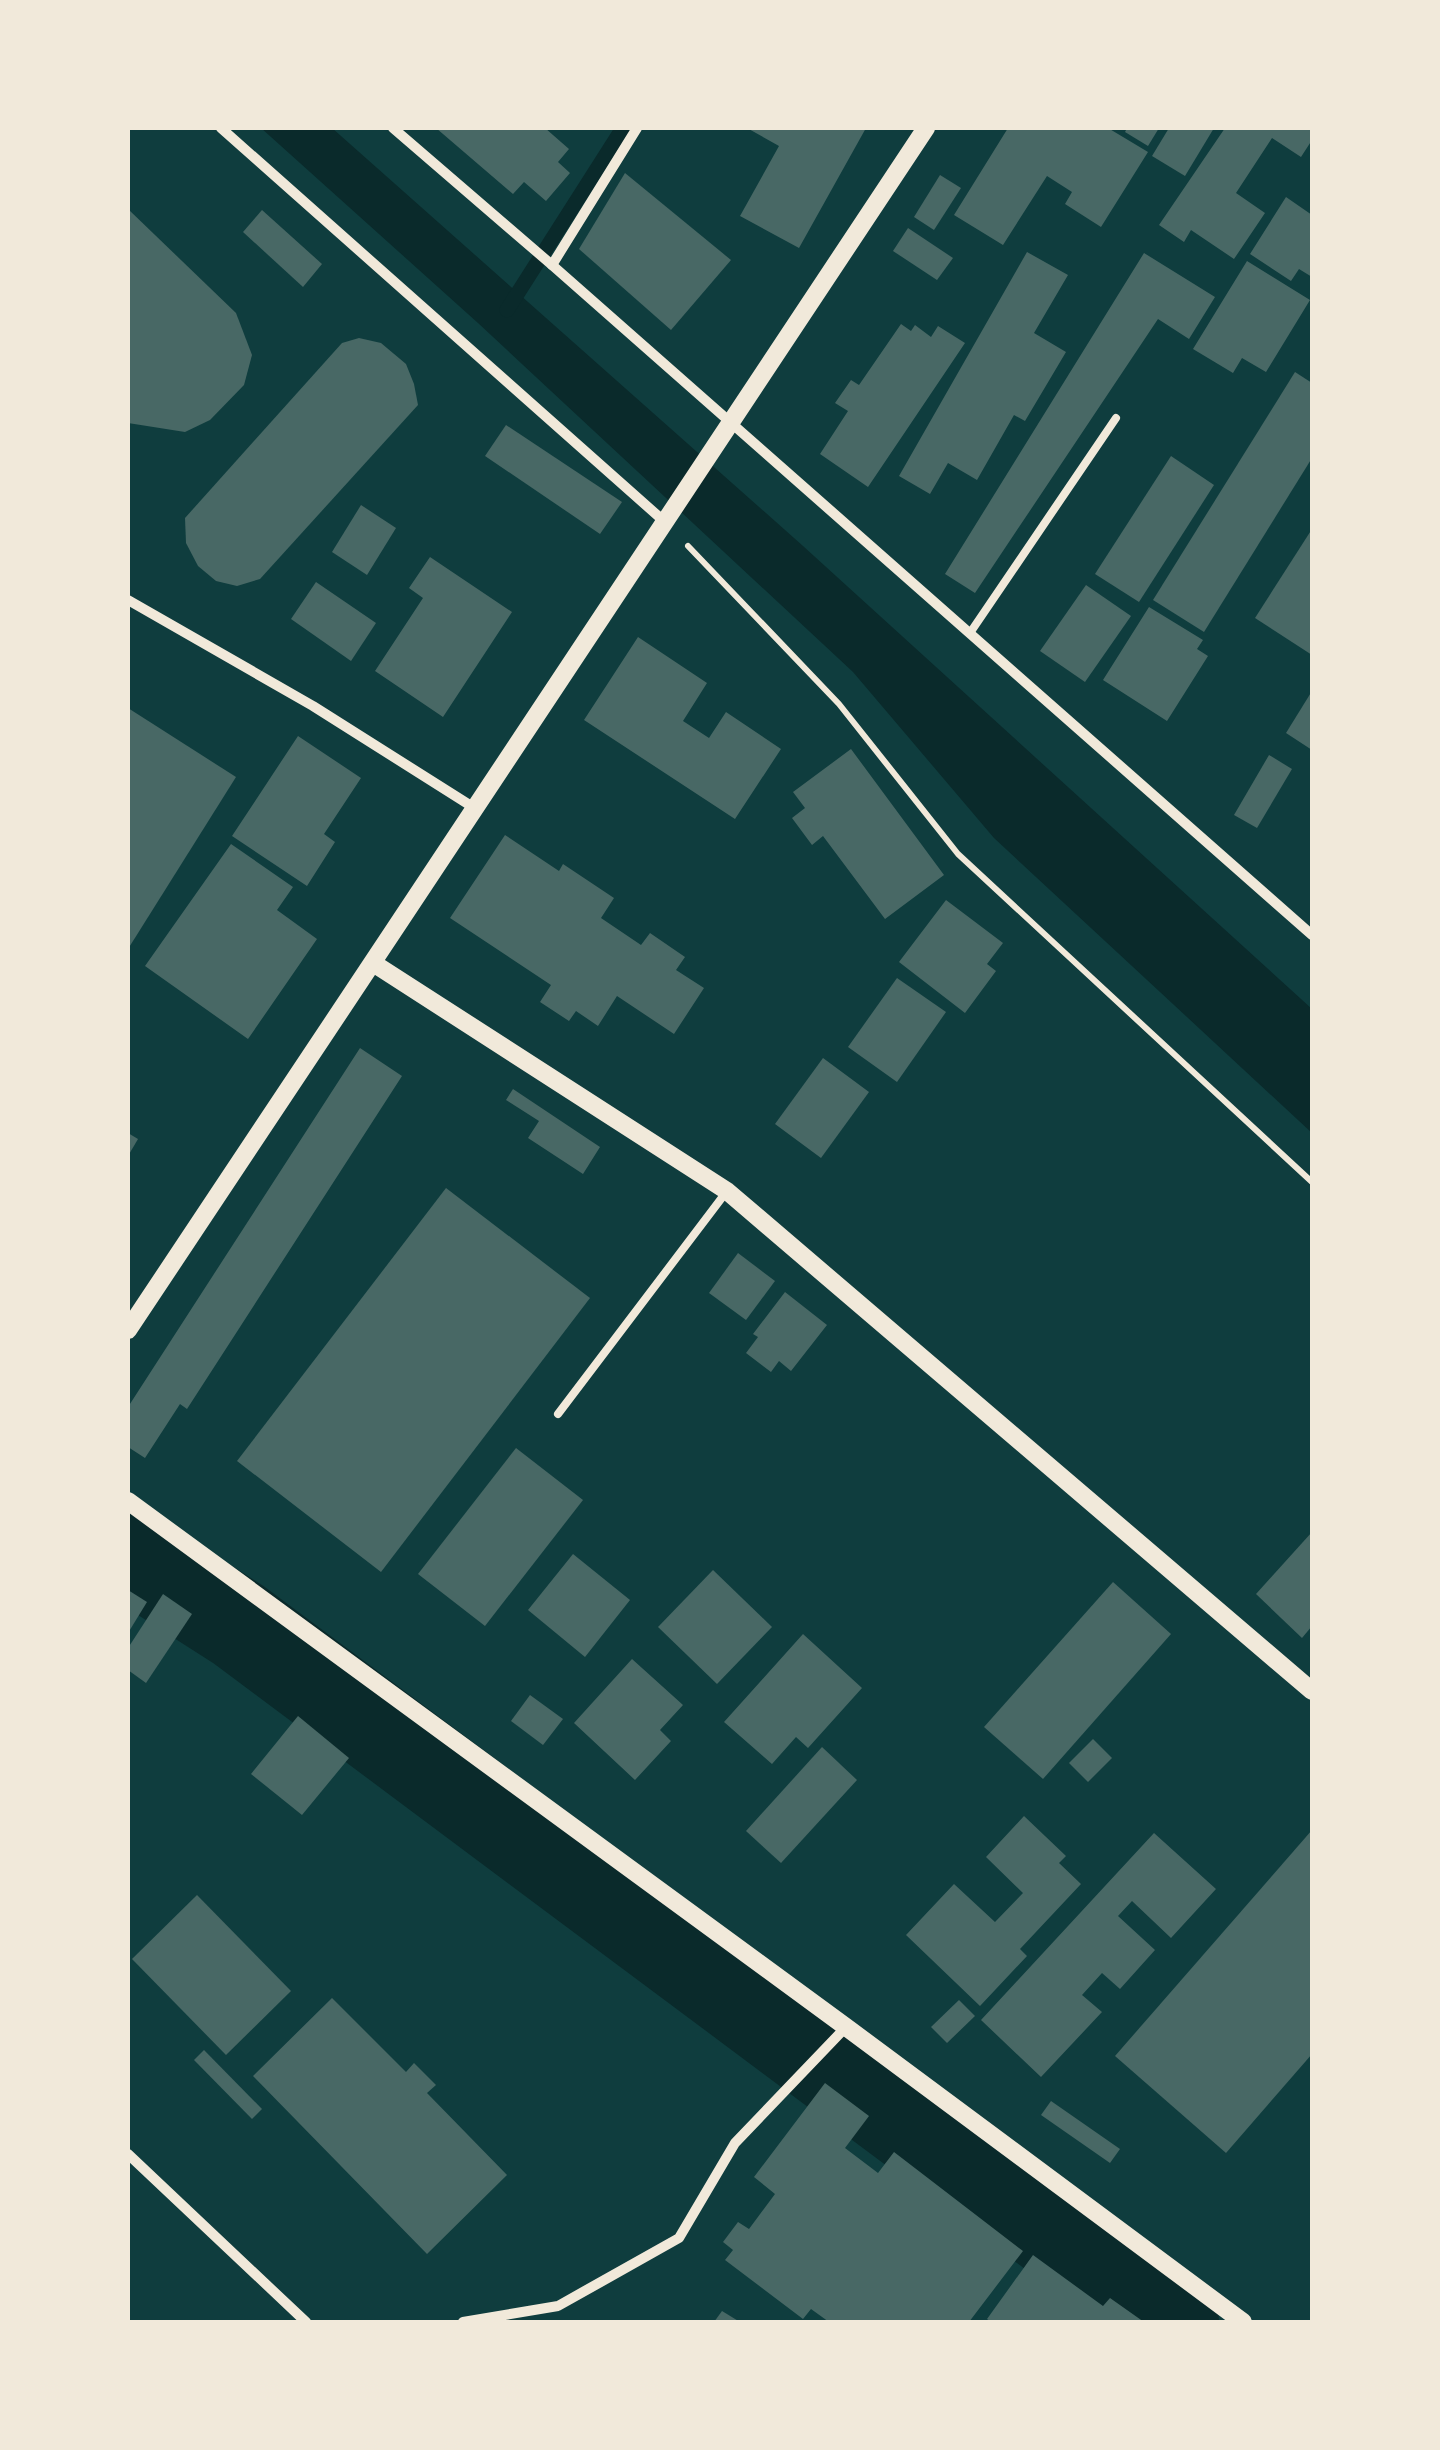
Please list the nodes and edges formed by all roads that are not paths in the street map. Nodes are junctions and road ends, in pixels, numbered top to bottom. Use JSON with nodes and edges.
{"nodes":[{"id":1,"x":221,"y":128,"type":"edge"},
{"id":2,"x":393,"y":128,"type":"edge"},
{"id":3,"x":637,"y":128,"type":"edge"},
{"id":4,"x":926,"y":128,"type":"edge"},
{"id":5,"x":552,"y":265,"type":"junction"},
{"id":6,"x":1116,"y":418,"type":"dead end"},
{"id":7,"x":730,"y":422,"type":"junction"},
{"id":8,"x":668,"y":518,"type":"junction"},
{"id":9,"x":128,"y":600,"type":"edge"},
{"id":10,"x":970,"y":634,"type":"junction"},
{"id":11,"x":476,"y":809,"type":"junction"},
{"id":12,"x":1312,"y":936,"type":"edge"},
{"id":13,"x":373,"y":963,"type":"junction"},
{"id":14,"x":728,"y":1191,"type":"junction"},
{"id":15,"x":128,"y":1330,"type":"edge"},
{"id":16,"x":558,"y":1414,"type":"dead end"},
{"id":17,"x":128,"y":1501,"type":"edge"},
{"id":18,"x":1311,"y":1687,"type":"edge"},
{"id":19,"x":846,"y":2027,"type":"junction"},
{"id":20,"x":128,"y":2154,"type":"edge"},
{"id":21,"x":306,"y":2322,"type":"edge"},
{"id":22,"x":463,"y":2322,"type":"edge"},
{"id":23,"x":1243,"y":2322,"type":"edge"}],
"edges":[{"from":1,"to":8,"type":"street"},
{"from":2,"to":5,"type":"street"},
{"from":3,"to":5,"type":"street"},
{"from":4,"to":7,"type":"street"},
{"from":5,"to":7,"type":"street"},
{"from":6,"to":10,"type":"lane"},
{"from":7,"to":8,"type":"street"},
{"from":7,"to":10,"type":"street"},
{"from":8,"to":11,"type":"street"},
{"from":9,"to":11,"type":"street"},
{"from":10,"to":12,"type":"street"},
{"from":11,"to":13,"type":"street"},
{"from":13,"to":14,"type":"street"},
{"from":13,"to":15,"type":"street"},
{"from":14,"to":16,"type":"lane"},
{"from":14,"to":18,"type":"street"},
{"from":17,"to":19,"type":"street"},
{"from":19,"to":22,"type":"street"},
{"from":19,"to":23,"type":"street"},
{"from":20,"to":21,"type":"street"}]}
